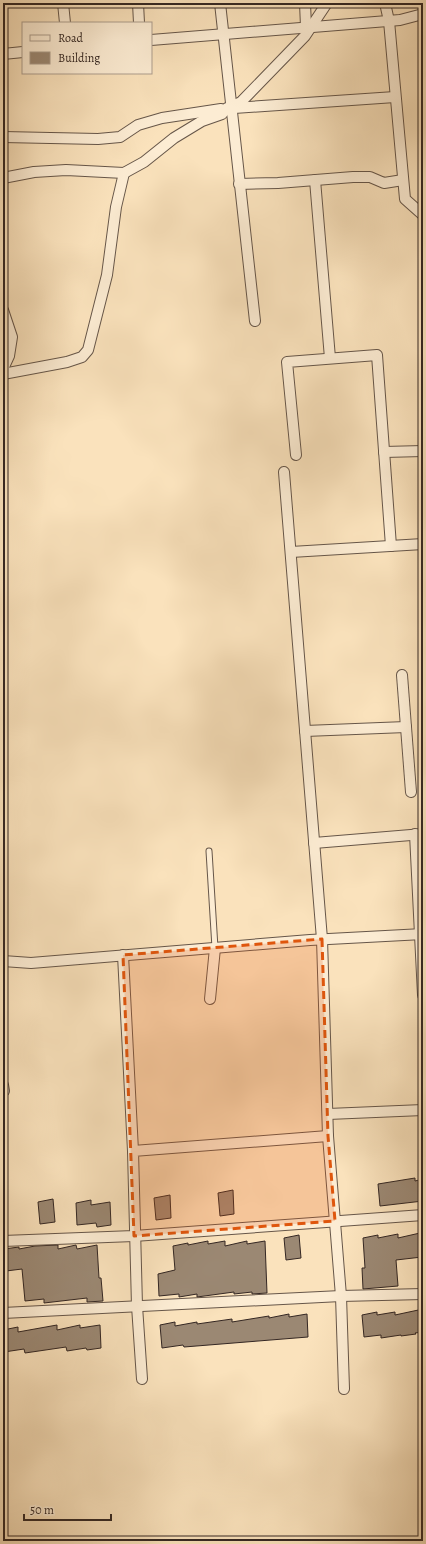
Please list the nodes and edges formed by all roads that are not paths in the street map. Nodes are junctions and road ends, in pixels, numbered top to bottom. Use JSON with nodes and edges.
{"nodes":[{"id":1,"x":63,"y":3,"type":"edge"},
{"id":2,"x":138,"y":3,"type":"edge"},
{"id":3,"x":220,"y":3,"type":"edge"},
{"id":4,"x":305,"y":3,"type":"edge"},
{"id":5,"x":327,"y":3,"type":"edge"},
{"id":6,"x":385,"y":3,"type":"edge"},
{"id":7,"x":423,"y":14,"type":"edge"},
{"id":8,"x":388,"y":20,"type":"junction"},
{"id":9,"x":65,"y":22,"type":"edge"},
{"id":10,"x":139,"y":22,"type":"edge"},
{"id":11,"x":309,"y":27,"type":"junction"},
{"id":12,"x":223,"y":34,"type":"junction"},
{"id":13,"x":152,"y":40,"type":"edge"},
{"id":14,"x":22,"y":52,"type":"edge"},
{"id":15,"x":3,"y":54,"type":"edge"},
{"id":16,"x":395,"y":97,"type":"junction"},
{"id":17,"x":230,"y":107,"type":"junction"},
{"id":18,"x":3,"y":137,"type":"edge"},
{"id":19,"x":124,"y":173,"type":"junction"},
{"id":20,"x":3,"y":178,"type":"edge"},
{"id":21,"x":315,"y":180,"type":"junction"},
{"id":22,"x":403,"y":180,"type":"junction"},
{"id":23,"x":239,"y":184,"type":"junction"},
{"id":24,"x":423,"y":215,"type":"edge"},
{"id":25,"x":3,"y":310,"type":"edge"},
{"id":26,"x":255,"y":321,"type":"dead end"},
{"id":27,"x":330,"y":358,"type":"junction"},
{"id":28,"x":3,"y":369,"type":"edge"},
{"id":29,"x":3,"y":374,"type":"edge"},
{"id":30,"x":423,"y":450,"type":"edge"},
{"id":31,"x":384,"y":452,"type":"junction"},
{"id":32,"x":296,"y":455,"type":"dead end"},
{"id":33,"x":284,"y":472,"type":"dead end"},
{"id":34,"x":423,"y":544,"type":"edge"},
{"id":35,"x":391,"y":546,"type":"junction"},
{"id":36,"x":291,"y":552,"type":"junction"},
{"id":37,"x":402,"y":675,"type":"dead end"},
{"id":38,"x":406,"y":727,"type":"junction"},
{"id":39,"x":306,"y":731,"type":"junction"},
{"id":40,"x":411,"y":792,"type":"dead end"},
{"id":41,"x":419,"y":834,"type":"edge"},
{"id":42,"x":314,"y":843,"type":"junction"},
{"id":43,"x":209,"y":851,"type":"dead end"},
{"id":44,"x":421,"y":934,"type":"edge"},
{"id":45,"x":322,"y":939,"type":"junction"},
{"id":46,"x":215,"y":948,"type":"junction"},
{"id":47,"x":124,"y":955,"type":"junction"},
{"id":48,"x":3,"y":961,"type":"edge"},
{"id":49,"x":423,"y":995,"type":"edge"},
{"id":50,"x":210,"y":999,"type":"dead end"},
{"id":51,"x":423,"y":1110,"type":"edge"},
{"id":52,"x":328,"y":1114,"type":"junction"},
{"id":53,"x":328,"y":1136,"type":"junction"},
{"id":54,"x":133,"y":1151,"type":"junction"},
{"id":55,"x":423,"y":1215,"type":"edge"},
{"id":56,"x":335,"y":1221,"type":"junction"},
{"id":57,"x":134,"y":1236,"type":"junction"},
{"id":58,"x":3,"y":1242,"type":"edge"},
{"id":59,"x":423,"y":1294,"type":"edge"},
{"id":60,"x":341,"y":1296,"type":"junction"},
{"id":61,"x":137,"y":1306,"type":"junction"},
{"id":62,"x":3,"y":1313,"type":"edge"},
{"id":63,"x":142,"y":1379,"type":"dead end"},
{"id":64,"x":344,"y":1389,"type":"dead end"}],
"edges":[{"from":1,"to":9,"type":"street"},
{"from":2,"to":10,"type":"street"},
{"from":3,"to":12,"type":"street"},
{"from":4,"to":11,"type":"street"},
{"from":5,"to":11,"type":"street"},
{"from":6,"to":8,"type":"street"},
{"from":7,"to":8,"type":"street"},
{"from":8,"to":11,"type":"street"},
{"from":8,"to":16,"type":"street"},
{"from":11,"to":12,"type":"street"},
{"from":11,"to":17,"type":"street"},
{"from":12,"to":13,"type":"street"},
{"from":12,"to":17,"type":"street"},
{"from":14,"to":15,"type":"street"},
{"from":16,"to":17,"type":"street"},
{"from":16,"to":22,"type":"street"},
{"from":17,"to":18,"type":"street"},
{"from":17,"to":19,"type":"street"},
{"from":17,"to":23,"type":"street"},
{"from":19,"to":20,"type":"street"},
{"from":19,"to":29,"type":"street"},
{"from":21,"to":22,"type":"street"},
{"from":21,"to":23,"type":"street"},
{"from":21,"to":27,"type":"street"},
{"from":22,"to":24,"type":"street"},
{"from":23,"to":26,"type":"street"},
{"from":25,"to":28,"type":"street"},
{"from":27,"to":31,"type":"street"},
{"from":27,"to":32,"type":"street"},
{"from":30,"to":31,"type":"street"},
{"from":31,"to":35,"type":"street"},
{"from":33,"to":36,"type":"street"},
{"from":34,"to":35,"type":"street"},
{"from":35,"to":36,"type":"street"},
{"from":36,"to":39,"type":"street"},
{"from":37,"to":38,"type":"street"},
{"from":38,"to":39,"type":"street"},
{"from":38,"to":40,"type":"street"},
{"from":39,"to":42,"type":"street"},
{"from":41,"to":42,"type":"street"},
{"from":41,"to":44,"type":"street"},
{"from":42,"to":45,"type":"street"},
{"from":43,"to":46,"type":"lane"},
{"from":44,"to":45,"type":"street"},
{"from":44,"to":49,"type":"street"},
{"from":45,"to":46,"type":"street"},
{"from":45,"to":52,"type":"street"},
{"from":46,"to":47,"type":"street"},
{"from":46,"to":50,"type":"street"},
{"from":47,"to":48,"type":"street"},
{"from":47,"to":54,"type":"street"},
{"from":51,"to":52,"type":"street"},
{"from":52,"to":53,"type":"street"},
{"from":53,"to":54,"type":"street"},
{"from":53,"to":56,"type":"street"},
{"from":54,"to":57,"type":"street"},
{"from":55,"to":56,"type":"street"},
{"from":56,"to":57,"type":"street"},
{"from":56,"to":60,"type":"street"},
{"from":57,"to":58,"type":"street"},
{"from":57,"to":61,"type":"street"},
{"from":59,"to":60,"type":"street"},
{"from":60,"to":61,"type":"street"},
{"from":60,"to":64,"type":"street"},
{"from":61,"to":62,"type":"street"},
{"from":61,"to":63,"type":"street"}]}
